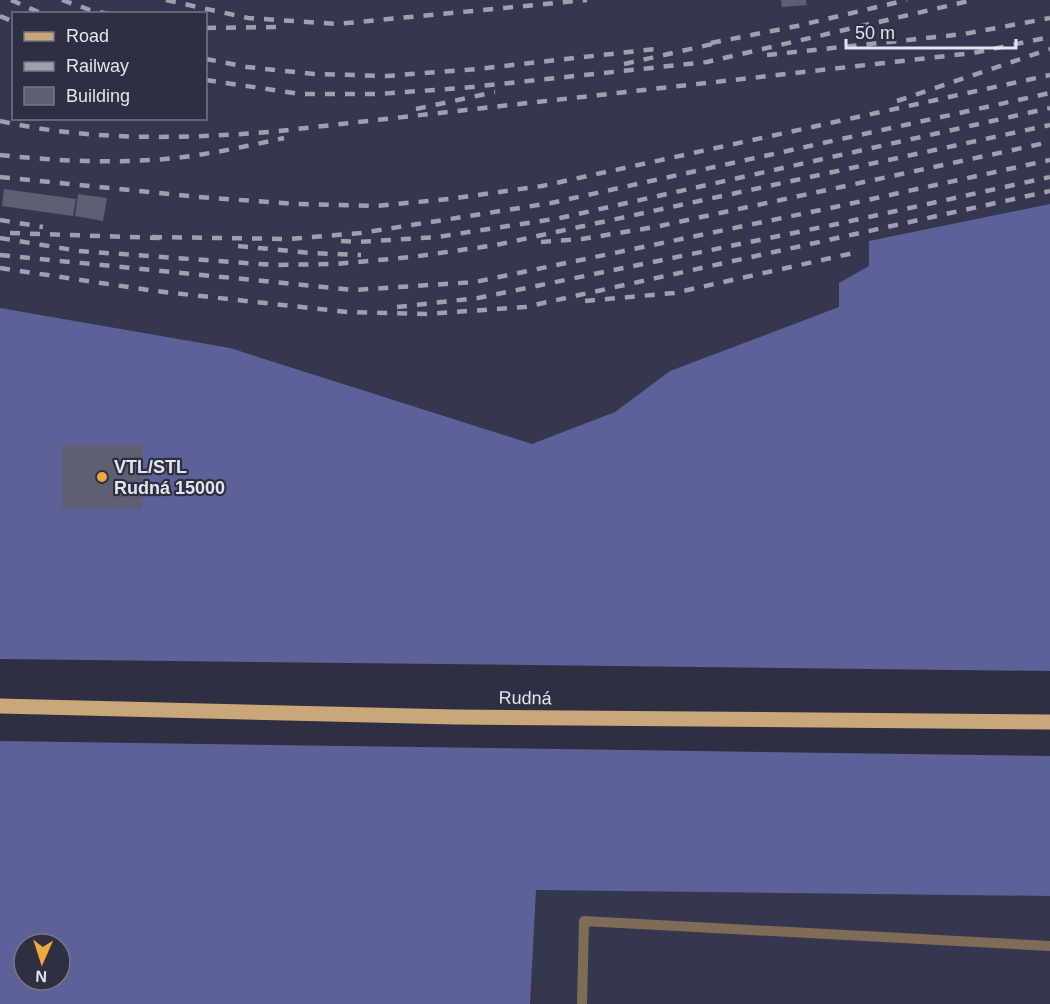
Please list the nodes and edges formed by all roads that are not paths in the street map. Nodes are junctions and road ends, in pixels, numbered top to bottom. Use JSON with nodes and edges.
{"nodes":[{"id":1,"x":0,"y":706,"type":"edge"},
{"id":2,"x":1050,"y":722,"type":"edge"},
{"id":3,"x":1050,"y":946,"type":"edge"},
{"id":4,"x":582,"y":1004,"type":"edge"}],
"edges":[{"from":1,"to":2,"type":"main road","name":"Rudná"},
{"from":3,"to":4,"type":"lane"}]}
